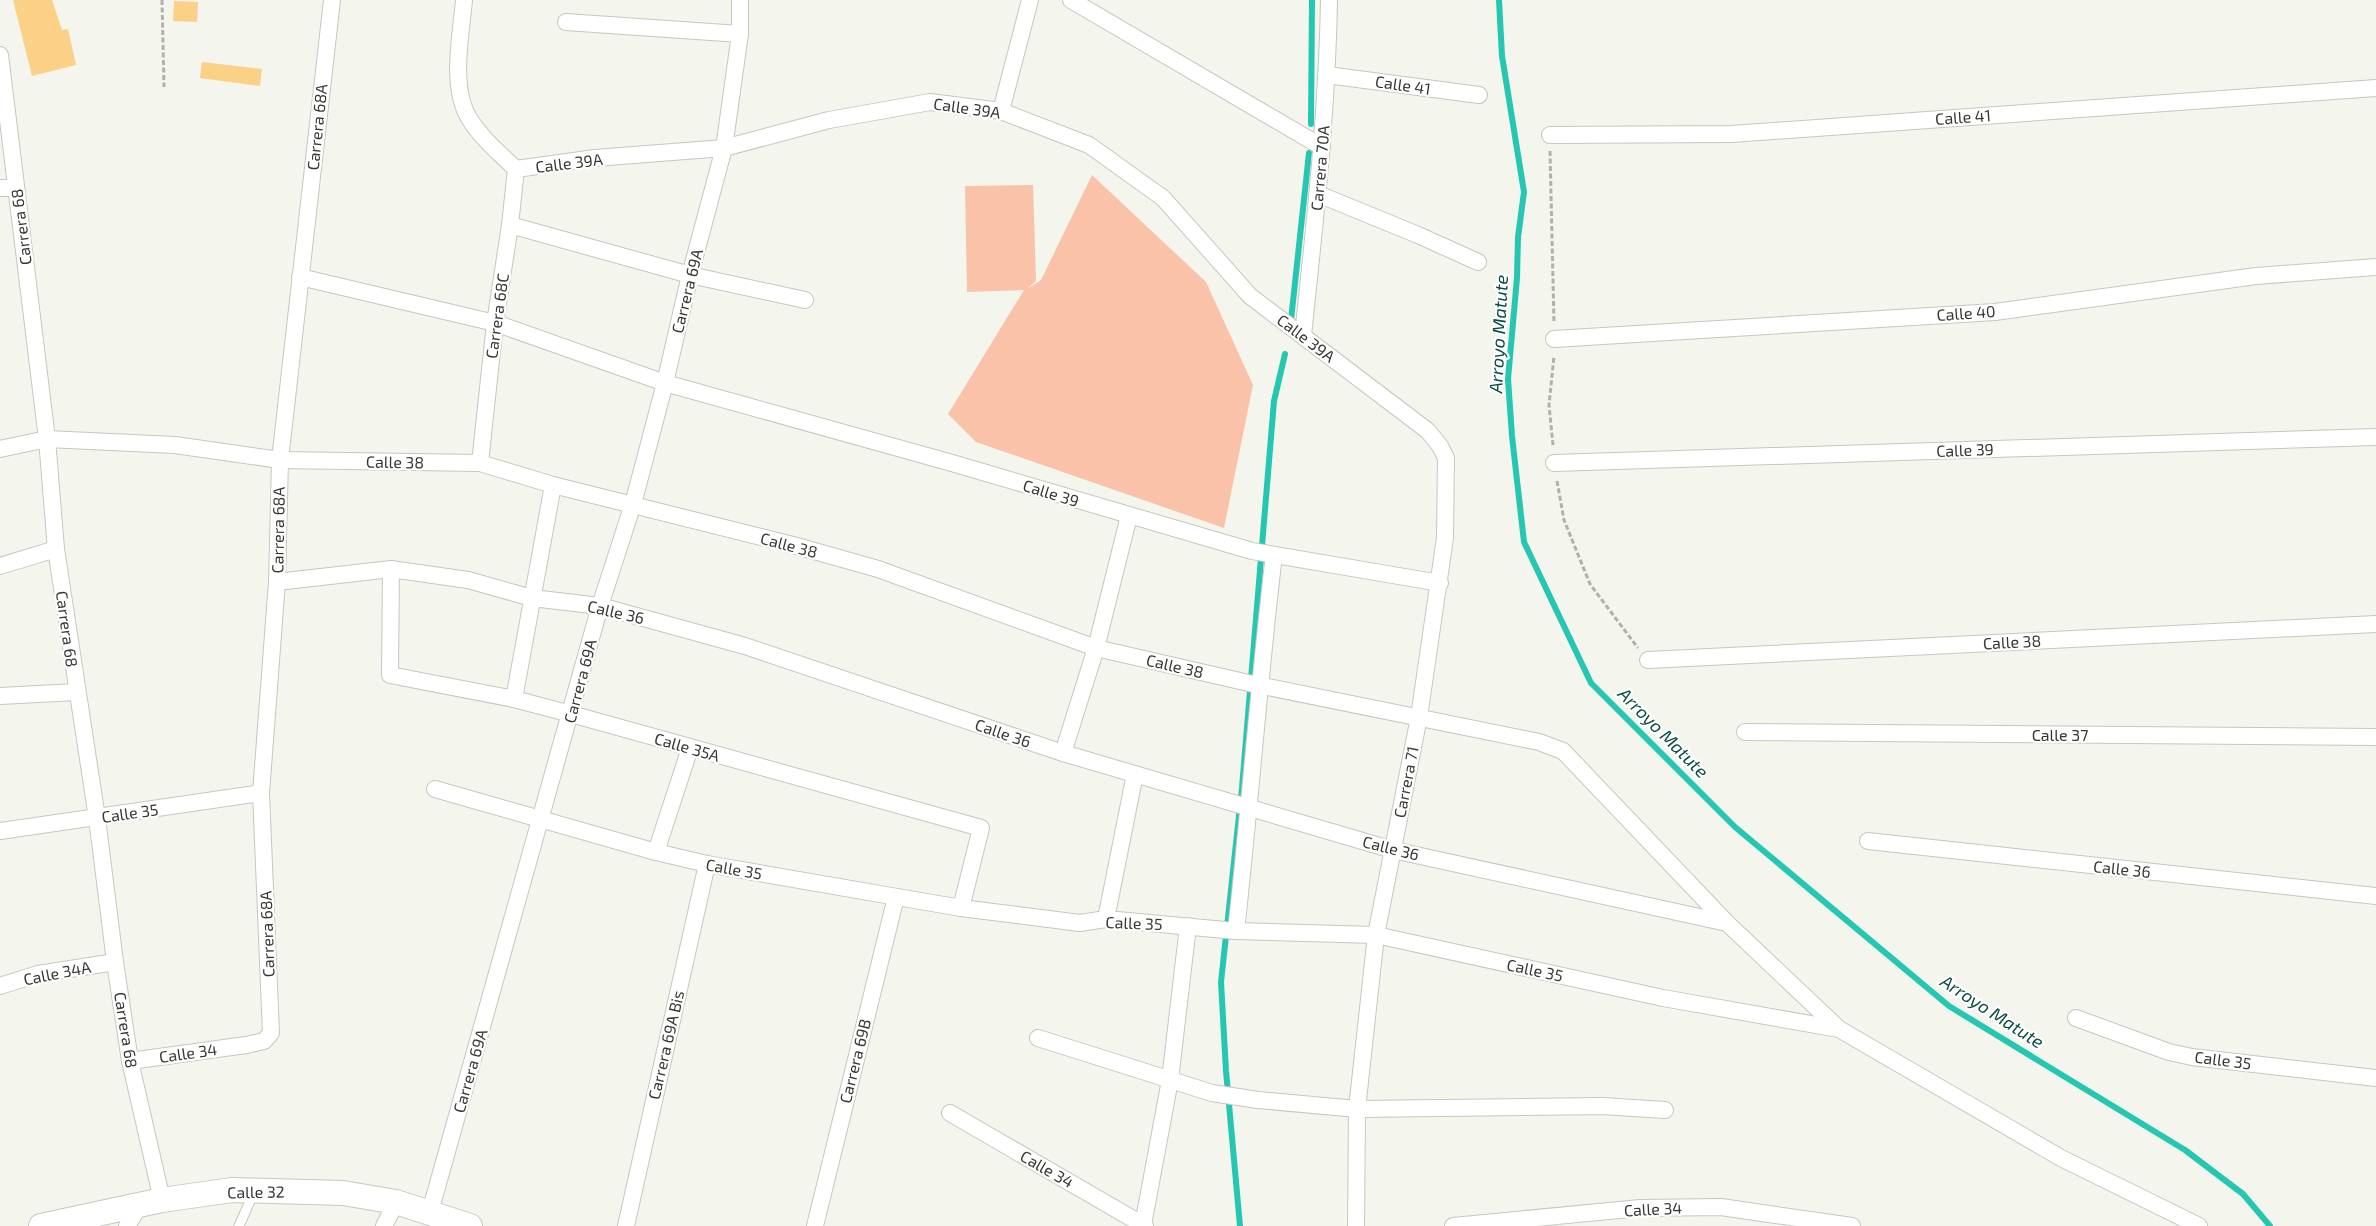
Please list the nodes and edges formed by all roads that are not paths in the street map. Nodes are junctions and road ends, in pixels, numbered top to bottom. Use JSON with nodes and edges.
{"nodes":[{"id":1,"x":332,"y":0,"type":"edge"},
{"id":2,"x":464,"y":0,"type":"edge"},
{"id":3,"x":740,"y":0,"type":"edge"},
{"id":4,"x":1030,"y":0,"type":"edge"},
{"id":5,"x":1072,"y":0,"type":"edge"},
{"id":6,"x":1329,"y":0,"type":"edge"},
{"id":7,"x":566,"y":22,"type":"dead end"},
{"id":8,"x":740,"y":34,"type":"junction"},
{"id":9,"x":0,"y":55,"type":"edge"},
{"id":10,"x":1328,"y":74,"type":"junction"},
{"id":11,"x":2376,"y":88,"type":"edge"},
{"id":12,"x":1479,"y":95,"type":"dead end"},
{"id":13,"x":1001,"y":111,"type":"junction"},
{"id":14,"x":1550,"y":135,"type":"road end"},
{"id":15,"x":1322,"y":147,"type":"junction"},
{"id":16,"x":724,"y":148,"type":"junction"},
{"id":17,"x":516,"y":170,"type":"junction"},
{"id":18,"x":8,"y":188,"type":"edge"},
{"id":19,"x":1318,"y":194,"type":"junction"},
{"id":20,"x":510,"y":225,"type":"junction"},
{"id":21,"x":1478,"y":262,"type":"dead end"},
{"id":22,"x":2376,"y":266,"type":"edge"},
{"id":23,"x":690,"y":275,"type":"junction"},
{"id":24,"x":300,"y":278,"type":"junction"},
{"id":25,"x":805,"y":300,"type":"dead end"},
{"id":26,"x":495,"y":323,"type":"junction"},
{"id":27,"x":1303,"y":335,"type":"junction"},
{"id":28,"x":1554,"y":339,"type":"road end"},
{"id":29,"x":665,"y":384,"type":"junction"},
{"id":30,"x":2376,"y":436,"type":"edge"},
{"id":31,"x":46,"y":439,"type":"junction"},
{"id":32,"x":0,"y":449,"type":"edge"},
{"id":33,"x":1446,"y":458,"type":"joint"},
{"id":34,"x":280,"y":460,"type":"junction"},
{"id":35,"x":480,"y":463,"type":"junction"},
{"id":36,"x":1554,"y":463,"type":"road end"},
{"id":37,"x":553,"y":485,"type":"junction"},
{"id":38,"x":633,"y":504,"type":"junction"},
{"id":39,"x":1129,"y":516,"type":"junction"},
{"id":40,"x":56,"y":549,"type":"junction"},
{"id":41,"x":1271,"y":555,"type":"junction"},
{"id":42,"x":0,"y":566,"type":"edge"},
{"id":43,"x":391,"y":569,"type":"junction"},
{"id":44,"x":277,"y":582,"type":"junction"},
{"id":45,"x":1440,"y":583,"type":"junction"},
{"id":46,"x":532,"y":598,"type":"junction"},
{"id":47,"x":600,"y":606,"type":"junction"},
{"id":48,"x":2376,"y":624,"type":"edge"},
{"id":49,"x":1096,"y":648,"type":"junction"},
{"id":50,"x":1648,"y":660,"type":"road end"},
{"id":51,"x":1251,"y":683,"type":"junction"},
{"id":52,"x":76,"y":692,"type":"junction"},
{"id":53,"x":0,"y":696,"type":"edge"},
{"id":54,"x":514,"y":699,"type":"junction"},
{"id":55,"x":571,"y":714,"type":"junction"},
{"id":56,"x":1419,"y":717,"type":"junction"},
{"id":57,"x":1745,"y":732,"type":"dead end"},
{"id":58,"x":2376,"y":737,"type":"edge"},
{"id":59,"x":690,"y":748,"type":"junction"},
{"id":60,"x":1063,"y":753,"type":"junction"},
{"id":61,"x":1135,"y":774,"type":"junction"},
{"id":62,"x":435,"y":789,"type":"dead end"},
{"id":63,"x":261,"y":793,"type":"junction"},
{"id":64,"x":1242,"y":806,"type":"junction"},
{"id":65,"x":97,"y":818,"type":"junction"},
{"id":66,"x":542,"y":820,"type":"junction"},
{"id":67,"x":0,"y":831,"type":"edge"},
{"id":68,"x":1868,"y":841,"type":"dead end"},
{"id":69,"x":1393,"y":850,"type":"junction"},
{"id":70,"x":656,"y":852,"type":"junction"},
{"id":71,"x":707,"y":864,"type":"junction"},
{"id":72,"x":2376,"y":896,"type":"edge"},
{"id":73,"x":896,"y":897,"type":"junction"},
{"id":74,"x":961,"y":908,"type":"junction"},
{"id":75,"x":1106,"y":919,"type":"junction"},
{"id":76,"x":1727,"y":923,"type":"junction"},
{"id":77,"x":1188,"y":926,"type":"junction"},
{"id":78,"x":1229,"y":930,"type":"junction"},
{"id":79,"x":1376,"y":935,"type":"junction"},
{"id":80,"x":115,"y":962,"type":"junction"},
{"id":81,"x":0,"y":986,"type":"edge"},
{"id":82,"x":2076,"y":1018,"type":"dead end"},
{"id":83,"x":1839,"y":1029,"type":"junction"},
{"id":84,"x":1038,"y":1038,"type":"dead end"},
{"id":85,"x":246,"y":1045,"type":"joint"},
{"id":86,"x":130,"y":1061,"type":"junction"},
{"id":87,"x":2376,"y":1078,"type":"edge"},
{"id":88,"x":1170,"y":1080,"type":"junction"},
{"id":89,"x":1357,"y":1110,"type":"junction"},
{"id":90,"x":1666,"y":1110,"type":"dead end"},
{"id":91,"x":950,"y":1113,"type":"dead end"},
{"id":92,"x":255,"y":1191,"type":"junction"},
{"id":93,"x":396,"y":1202,"type":"junction"},
{"id":94,"x":151,"y":1203,"type":"junction"},
{"id":95,"x":430,"y":1212,"type":"junction"},
{"id":96,"x":1541,"y":1222,"type":"edge"},
{"id":97,"x":41,"y":1226,"type":"edge"},
{"id":98,"x":127,"y":1226,"type":"edge"},
{"id":99,"x":239,"y":1226,"type":"edge"},
{"id":100,"x":384,"y":1226,"type":"edge"},
{"id":101,"x":470,"y":1226,"type":"edge"},
{"id":102,"x":626,"y":1226,"type":"edge"},
{"id":103,"x":815,"y":1226,"type":"edge"},
{"id":104,"x":1144,"y":1226,"type":"edge"},
{"id":105,"x":1356,"y":1226,"type":"edge"},
{"id":106,"x":1453,"y":1226,"type":"edge"},
{"id":107,"x":1852,"y":1226,"type":"edge"},
{"id":108,"x":2199,"y":1226,"type":"edge"}],
"edges":[{"from":1,"to":24,"type":"street","name":"Carrera 68A"},
{"from":2,"to":17,"type":"street","name":"Calle 39A"},
{"from":3,"to":8,"type":"street","name":"Carrera 69A"},
{"from":4,"to":13,"type":"street"},
{"from":5,"to":15,"type":"street"},
{"from":6,"to":10,"type":"street","name":"Carrera 70A"},
{"from":7,"to":8,"type":"street"},
{"from":8,"to":16,"type":"street","name":"Carrera 69A"},
{"from":9,"to":18,"type":"street","name":"Carrera 68"},
{"from":10,"to":12,"type":"street","name":"Calle 41"},
{"from":10,"to":15,"type":"street","name":"Carrera 70A"},
{"from":11,"to":14,"type":"street","name":"Calle 41"},
{"from":13,"to":16,"type":"street","name":"Calle 39A"},
{"from":13,"to":27,"type":"street","name":"Calle 39A"},
{"from":15,"to":19,"type":"street","name":"Carrera 70A"},
{"from":16,"to":17,"type":"street","name":"Calle 39A"},
{"from":16,"to":23,"type":"street","name":"Carrera 69A"},
{"from":17,"to":20,"type":"street","name":"Carrera 68C"},
{"from":18,"to":31,"type":"street","name":"Carrera 68"},
{"from":19,"to":21,"type":"street"},
{"from":19,"to":27,"type":"street","name":"Carrera 70A"},
{"from":20,"to":23,"type":"street"},
{"from":20,"to":26,"type":"street","name":"Carrera 68C"},
{"from":22,"to":28,"type":"street","name":"Calle 40"},
{"from":23,"to":25,"type":"street"},
{"from":23,"to":29,"type":"street","name":"Carrera 69A"},
{"from":24,"to":26,"type":"street","name":"Calle 39"},
{"from":24,"to":34,"type":"street","name":"Carrera 68A"},
{"from":26,"to":29,"type":"street","name":"Calle 39"},
{"from":26,"to":35,"type":"street","name":"Carrera 68C"},
{"from":27,"to":33,"type":"street","name":"Calle 39A"},
{"from":29,"to":38,"type":"street","name":"Carrera 69A"},
{"from":29,"to":39,"type":"street","name":"Calle 39"},
{"from":30,"to":36,"type":"street","name":"Calle 39"},
{"from":31,"to":32,"type":"street","name":"Calle 38"},
{"from":31,"to":34,"type":"street","name":"Calle 38"},
{"from":31,"to":40,"type":"street","name":"Carrera 68"},
{"from":33,"to":45,"type":"street","name":"Carrera 71"},
{"from":34,"to":35,"type":"street","name":"Calle 38"},
{"from":34,"to":44,"type":"street","name":"Carrera 68A"},
{"from":35,"to":37,"type":"street","name":"Calle 38"},
{"from":37,"to":38,"type":"street","name":"Calle 38"},
{"from":37,"to":46,"type":"street"},
{"from":38,"to":47,"type":"street","name":"Carrera 69A"},
{"from":38,"to":49,"type":"street","name":"Calle 38"},
{"from":39,"to":41,"type":"street","name":"Calle 39"},
{"from":39,"to":49,"type":"street"},
{"from":40,"to":42,"type":"street"},
{"from":40,"to":52,"type":"street","name":"Carrera 68"},
{"from":41,"to":45,"type":"street","name":"Calle 39"},
{"from":41,"to":51,"type":"street"},
{"from":43,"to":44,"type":"street","name":"Calle 36"},
{"from":43,"to":46,"type":"street","name":"Calle 36"},
{"from":43,"to":54,"type":"street","name":"Calle 35A"},
{"from":44,"to":63,"type":"street","name":"Carrera 68A"},
{"from":45,"to":56,"type":"street","name":"Carrera 71"},
{"from":46,"to":47,"type":"street","name":"Calle 36"},
{"from":46,"to":54,"type":"street"},
{"from":47,"to":55,"type":"street","name":"Carrera 69A"},
{"from":47,"to":60,"type":"street","name":"Calle 36"},
{"from":48,"to":50,"type":"street","name":"Calle 38"},
{"from":49,"to":51,"type":"street","name":"Calle 38"},
{"from":49,"to":60,"type":"street"},
{"from":51,"to":56,"type":"street","name":"Calle 38"},
{"from":51,"to":64,"type":"street"},
{"from":52,"to":53,"type":"street"},
{"from":52,"to":65,"type":"street","name":"Carrera 68"},
{"from":54,"to":55,"type":"street","name":"Calle 35A"},
{"from":55,"to":59,"type":"street","name":"Calle 35A"},
{"from":55,"to":66,"type":"street","name":"Carrera 69A"},
{"from":56,"to":69,"type":"street","name":"Carrera 71"},
{"from":56,"to":76,"type":"street","name":"Calle 38"},
{"from":57,"to":58,"type":"street","name":"Calle 37"},
{"from":59,"to":70,"type":"street"},
{"from":59,"to":74,"type":"street","name":"Calle 35A"},
{"from":60,"to":61,"type":"street","name":"Calle 36"},
{"from":61,"to":64,"type":"street","name":"Calle 36"},
{"from":61,"to":75,"type":"street"},
{"from":62,"to":66,"type":"street","name":"Calle 35"},
{"from":63,"to":65,"type":"street","name":"Calle 35"},
{"from":63,"to":85,"type":"street","name":"Carrera 68A"},
{"from":64,"to":69,"type":"street","name":"Calle 36"},
{"from":64,"to":78,"type":"street"},
{"from":65,"to":67,"type":"street","name":"Calle 35"},
{"from":65,"to":80,"type":"street","name":"Carrera 68"},
{"from":66,"to":70,"type":"street","name":"Calle 35"},
{"from":66,"to":95,"type":"street","name":"Carrera 69A"},
{"from":68,"to":72,"type":"street","name":"Calle 36"},
{"from":69,"to":76,"type":"street","name":"Calle 36"},
{"from":69,"to":79,"type":"street","name":"Carrera 71"},
{"from":70,"to":71,"type":"street","name":"Calle 35"},
{"from":71,"to":73,"type":"street","name":"Calle 35"},
{"from":71,"to":102,"type":"street","name":"Carrera 69A Bis"},
{"from":73,"to":74,"type":"street","name":"Calle 35"},
{"from":73,"to":103,"type":"street","name":"Carrera 69B"},
{"from":74,"to":75,"type":"street","name":"Calle 35"},
{"from":75,"to":77,"type":"street","name":"Calle 35"},
{"from":76,"to":83,"type":"street"},
{"from":77,"to":78,"type":"street","name":"Calle 35"},
{"from":77,"to":88,"type":"street"},
{"from":78,"to":79,"type":"street","name":"Calle 35"},
{"from":79,"to":83,"type":"street","name":"Calle 35"},
{"from":79,"to":89,"type":"street","name":"Carrera 71"},
{"from":80,"to":81,"type":"street","name":"Calle 34A"},
{"from":80,"to":86,"type":"street","name":"Carrera 68"},
{"from":82,"to":87,"type":"street","name":"Calle 35"},
{"from":83,"to":108,"type":"street"},
{"from":84,"to":88,"type":"street"},
{"from":85,"to":86,"type":"street","name":"Calle 34"},
{"from":86,"to":94,"type":"street","name":"Carrera 68"},
{"from":88,"to":89,"type":"street"},
{"from":88,"to":104,"type":"street"},
{"from":89,"to":90,"type":"street"},
{"from":89,"to":105,"type":"street","name":"Carrera 71"},
{"from":91,"to":104,"type":"street","name":"Calle 34"},
{"from":92,"to":93,"type":"street","name":"Calle 32"},
{"from":92,"to":94,"type":"street","name":"Calle 32"},
{"from":92,"to":99,"type":"lane"},
{"from":93,"to":95,"type":"street","name":"Calle 32"},
{"from":93,"to":100,"type":"street"},
{"from":94,"to":97,"type":"street","name":"Calle 32"},
{"from":94,"to":98,"type":"street"},
{"from":95,"to":101,"type":"street","name":"Calle 32"},
{"from":96,"to":106,"type":"street","name":"Calle 34"},
{"from":96,"to":107,"type":"street","name":"Calle 34"}]}
